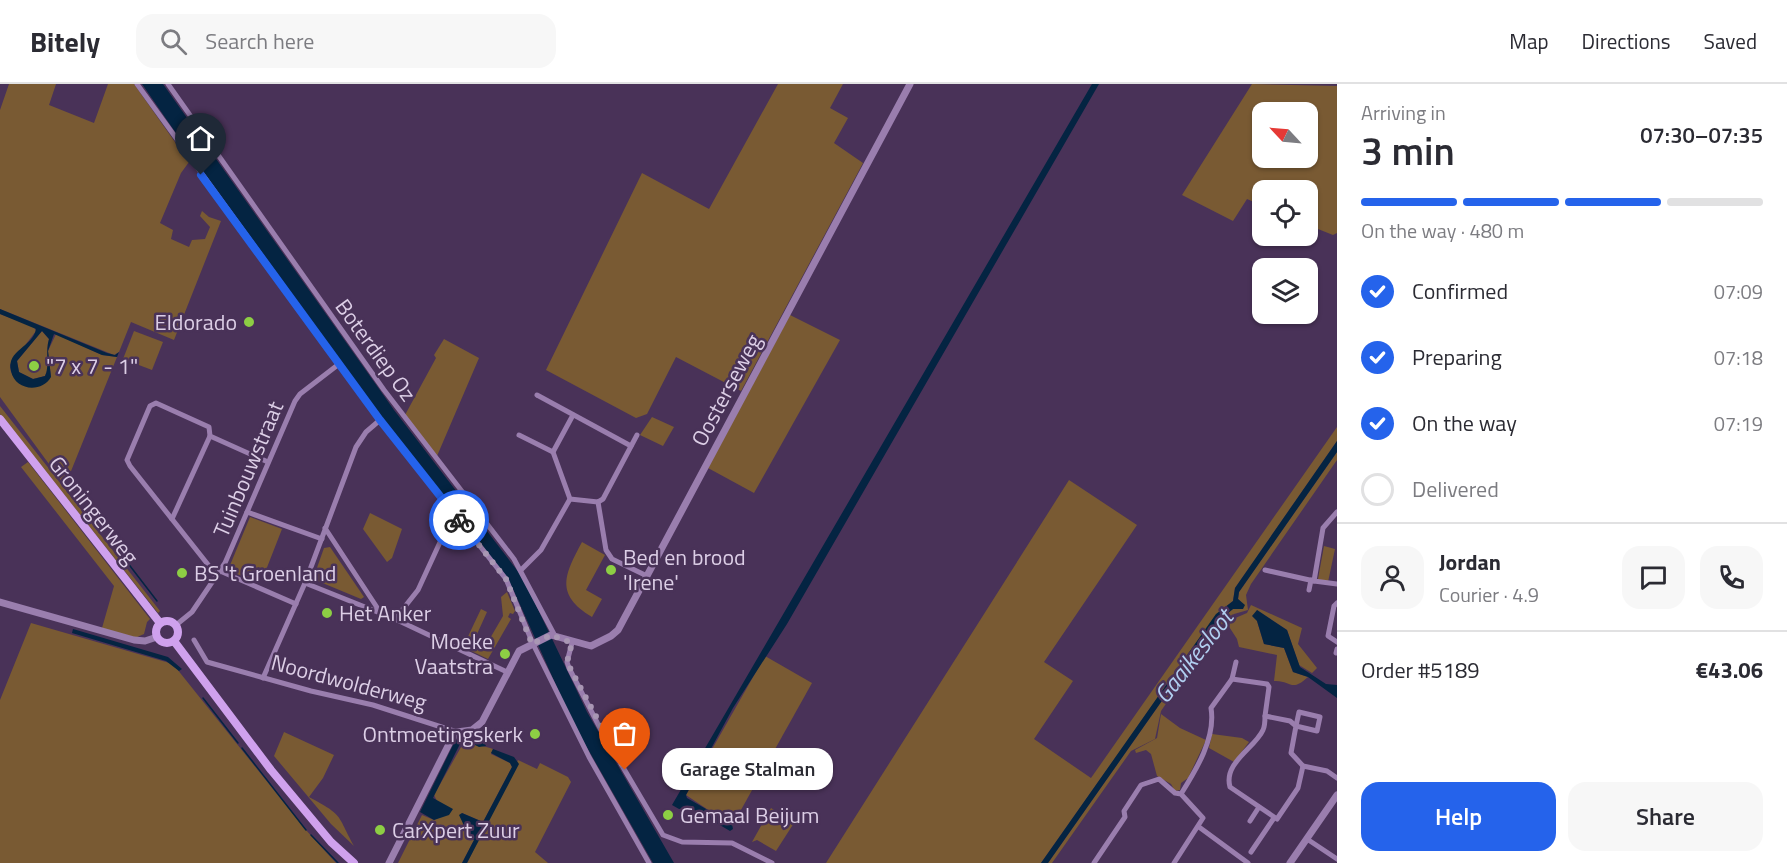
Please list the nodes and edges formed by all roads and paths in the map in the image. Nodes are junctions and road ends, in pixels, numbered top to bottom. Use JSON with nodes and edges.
{"nodes":[{"id":1,"x":137,"y":84,"type":"edge"},
{"id":2,"x":168,"y":84,"type":"edge"},
{"id":3,"x":910,"y":84,"type":"edge"},
{"id":4,"x":339,"y":364,"type":"junction"},
{"id":5,"x":537,"y":395,"type":"dead end"},
{"id":6,"x":573,"y":415,"type":"junction"},
{"id":7,"x":0,"y":419,"type":"edge"},
{"id":8,"x":380,"y":420,"type":"junction"},
{"id":9,"x":519,"y":435,"type":"dead end"},
{"id":10,"x":637,"y":435,"type":"dead end"},
{"id":11,"x":210,"y":436,"type":"junction"},
{"id":12,"x":631,"y":446,"type":"junction"},
{"id":13,"x":553,"y":452,"type":"junction"},
{"id":14,"x":268,"y":462,"type":"junction"},
{"id":15,"x":570,"y":499,"type":"junction"},
{"id":16,"x":598,"y":502,"type":"junction"},
{"id":17,"x":247,"y":512,"type":"junction"},
{"id":18,"x":1337,"y":512,"type":"edge"},
{"id":19,"x":453,"y":514,"type":"junction"},
{"id":20,"x":172,"y":519,"type":"junction"},
{"id":21,"x":325,"y":528,"type":"junction"},
{"id":22,"x":322,"y":539,"type":"junction"},
{"id":23,"x":520,"y":570,"type":"junction"},
{"id":24,"x":1265,"y":570,"type":"dead end"},
{"id":25,"x":219,"y":573,"type":"junction"},
{"id":26,"x":647,"y":576,"type":"junction"},
{"id":27,"x":1312,"y":581,"type":"junction"},
{"id":28,"x":305,"y":583,"type":"junction"},
{"id":29,"x":1337,"y":584,"type":"edge"},
{"id":30,"x":1309,"y":590,"type":"dead end"},
{"id":31,"x":0,"y":602,"type":"edge"},
{"id":32,"x":1337,"y":603,"type":"edge"},
{"id":33,"x":296,"y":604,"type":"junction"},
{"id":34,"x":380,"y":612,"type":"junction"},
{"id":35,"x":395,"y":619,"type":"junction"},
{"id":36,"x":160,"y":623,"type":"junction"},
{"id":37,"x":176,"y":625,"type":"junction"},
{"id":38,"x":553,"y":636,"type":"junction"},
{"id":39,"x":156,"y":637,"type":"junction"},
{"id":40,"x":174,"y":640,"type":"junction"},
{"id":41,"x":194,"y":640,"type":"dead end"},
{"id":42,"x":1337,"y":642,"type":"edge"},
{"id":43,"x":572,"y":643,"type":"junction"},
{"id":44,"x":534,"y":644,"type":"junction"},
{"id":45,"x":1236,"y":662,"type":"dead end"},
{"id":46,"x":507,"y":672,"type":"junction"},
{"id":47,"x":263,"y":678,"type":"junction"},
{"id":48,"x":1232,"y":679,"type":"junction"},
{"id":49,"x":1265,"y":716,"type":"junction"},
{"id":50,"x":1296,"y":726,"type":"junction"},
{"id":51,"x":457,"y":732,"type":"junction"},
{"id":52,"x":1303,"y":766,"type":"junction"},
{"id":53,"x":1337,"y":778,"type":"edge"},
{"id":54,"x":1181,"y":794,"type":"junction"},
{"id":55,"x":1337,"y":795,"type":"edge"},
{"id":56,"x":1258,"y":807,"type":"junction"},
{"id":57,"x":1274,"y":818,"type":"junction"},
{"id":58,"x":1250,"y":821,"type":"dead end"},
{"id":59,"x":1199,"y":827,"type":"junction"},
{"id":60,"x":1307,"y":839,"type":"junction"},
{"id":61,"x":1251,"y":852,"type":"dead end"},
{"id":62,"x":1337,"y":859,"type":"edge"},
{"id":63,"x":354,"y":863,"type":"edge"},
{"id":64,"x":389,"y":863,"type":"edge"},
{"id":65,"x":649,"y":863,"type":"edge"},
{"id":66,"x":772,"y":863,"type":"edge"},
{"id":67,"x":1094,"y":863,"type":"edge"},
{"id":68,"x":1174,"y":863,"type":"edge"},
{"id":69,"x":1248,"y":863,"type":"edge"},
{"id":70,"x":1290,"y":863,"type":"edge"}],
"edges":[{"from":1,"to":4,"type":"street"},
{"from":2,"to":23,"type":"street","name":"Boterdiep Oz"},
{"from":3,"to":26,"type":"street","name":"Oosterseweg"},
{"from":4,"to":8,"type":"street"},
{"from":4,"to":14,"type":"street","name":"Tuinbouwstraat"},
{"from":5,"to":6,"type":"street"},
{"from":6,"to":12,"type":"street"},
{"from":6,"to":13,"type":"street"},
{"from":7,"to":36,"type":"main road","name":"Groningerweg"},
{"from":8,"to":19,"type":"street"},
{"from":8,"to":21,"type":"street"},
{"from":9,"to":13,"type":"street"},
{"from":10,"to":12,"type":"street"},
{"from":11,"to":14,"type":"street"},
{"from":11,"to":20,"type":"street"},
{"from":11,"to":20,"type":"street"},
{"from":12,"to":16,"type":"street"},
{"from":13,"to":15,"type":"street"},
{"from":14,"to":17,"type":"street","name":"Tuinbouwstraat"},
{"from":15,"to":16,"type":"street"},
{"from":15,"to":23,"type":"street"},
{"from":16,"to":26,"type":"street"},
{"from":17,"to":22,"type":"street"},
{"from":17,"to":25,"type":"street","name":"Tuinbouwstraat"},
{"from":18,"to":27,"type":"street"},
{"from":19,"to":35,"type":"street"},
{"from":19,"to":44,"type":"street"},
{"from":20,"to":25,"type":"street"},
{"from":21,"to":22,"type":"street"},
{"from":21,"to":34,"type":"street"},
{"from":22,"to":28,"type":"street"},
{"from":23,"to":38,"type":"street","name":"Boterdiep Oz"},
{"from":24,"to":27,"type":"street"},
{"from":25,"to":33,"type":"street"},
{"from":25,"to":37,"type":"street","name":"Tuinbouwstraat"},
{"from":26,"to":43,"type":"street","name":"Oosterseweg"},
{"from":27,"to":29,"type":"street"},
{"from":27,"to":30,"type":"street"},
{"from":28,"to":33,"type":"street"},
{"from":28,"to":34,"type":"street"},
{"from":31,"to":39,"type":"street"},
{"from":32,"to":42,"type":"street"},
{"from":33,"to":47,"type":"street"},
{"from":34,"to":35,"type":"street"},
{"from":35,"to":46,"type":"street"},
{"from":36,"to":37,"type":"main road"},
{"from":36,"to":39,"type":"main road"},
{"from":37,"to":40,"type":"main road"},
{"from":38,"to":43,"type":"street","name":"Oosterseweg"},
{"from":38,"to":44,"type":"street"},
{"from":39,"to":40,"type":"main road"},
{"from":40,"to":63,"type":"main road"},
{"from":41,"to":47,"type":"street","name":"Noordwolderweg"},
{"from":43,"to":66,"type":"street"},
{"from":44,"to":46,"type":"street"},
{"from":44,"to":65,"type":"street"},
{"from":45,"to":48,"type":"street"},
{"from":46,"to":51,"type":"street"},
{"from":47,"to":51,"type":"street","name":"Noordwolderweg"},
{"from":48,"to":49,"type":"street"},
{"from":48,"to":54,"type":"street"},
{"from":49,"to":50,"type":"street"},
{"from":49,"to":56,"type":"street"},
{"from":50,"to":50,"type":"street"},
{"from":50,"to":52,"type":"street"},
{"from":51,"to":64,"type":"street"},
{"from":52,"to":53,"type":"street"},
{"from":52,"to":57,"type":"street"},
{"from":54,"to":59,"type":"street"},
{"from":54,"to":67,"type":"street"},
{"from":55,"to":60,"type":"street"},
{"from":56,"to":57,"type":"street"},
{"from":56,"to":58,"type":"street"},
{"from":57,"to":61,"type":"street"},
{"from":59,"to":68,"type":"street"},
{"from":59,"to":69,"type":"street"},
{"from":60,"to":62,"type":"street"},
{"from":60,"to":70,"type":"street"}]}
